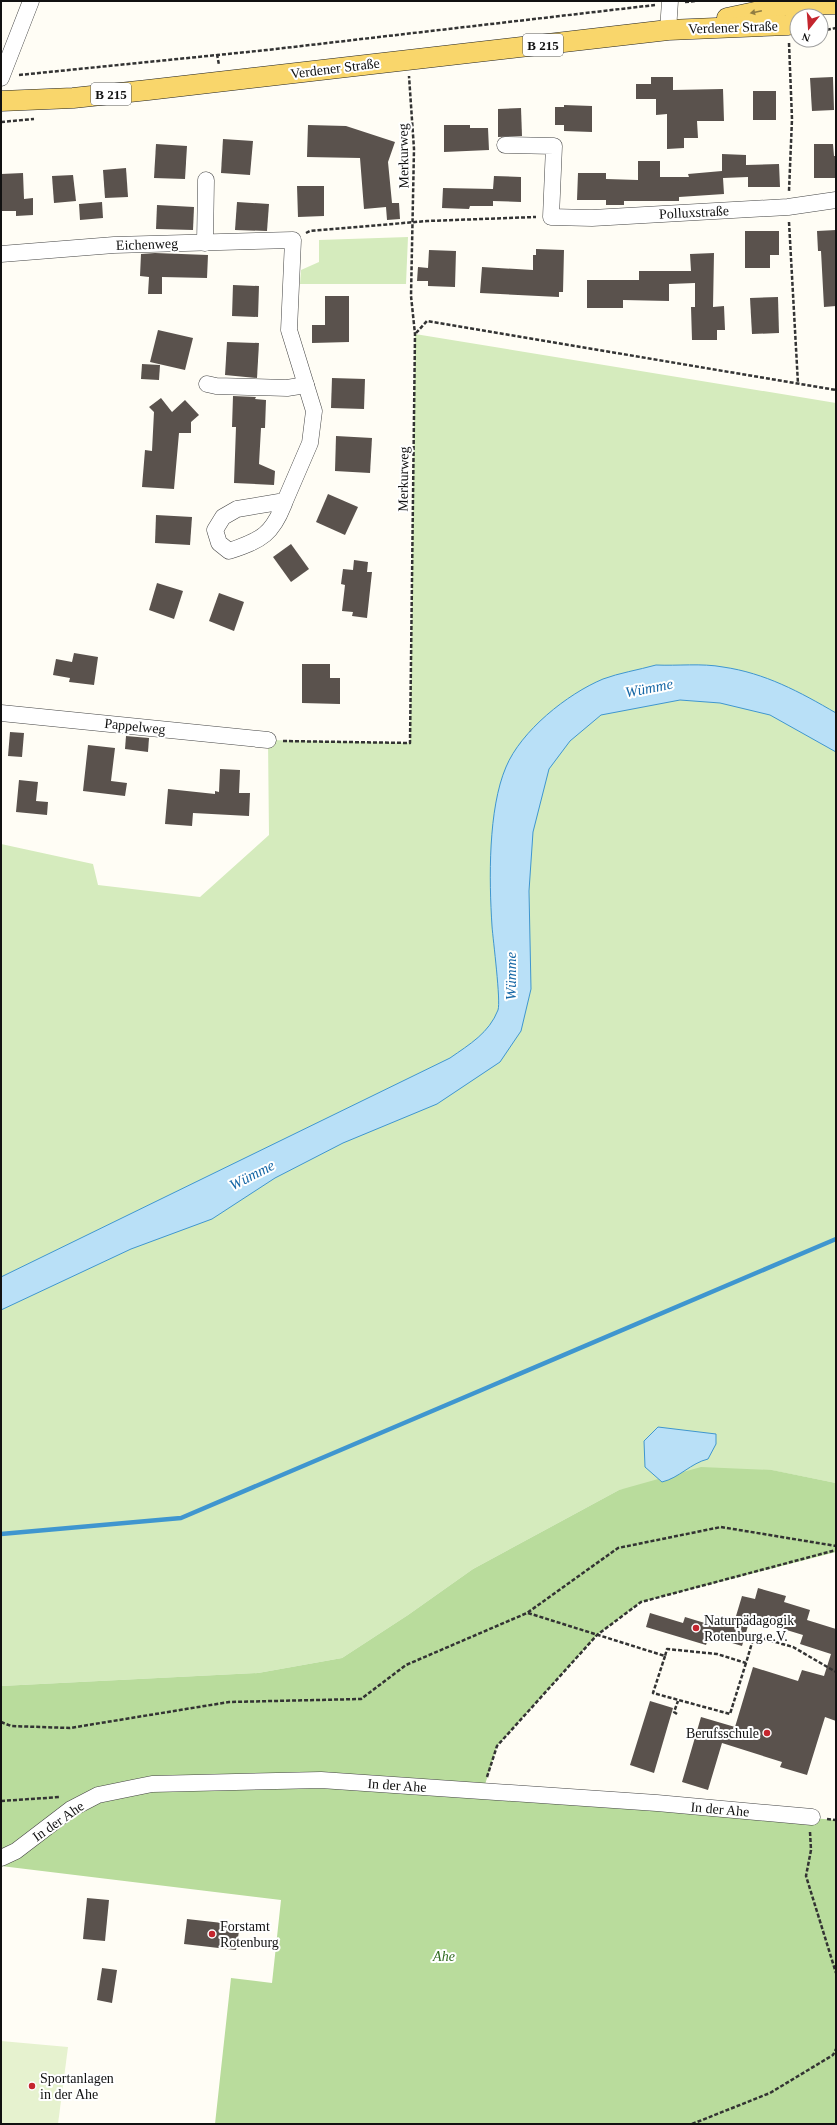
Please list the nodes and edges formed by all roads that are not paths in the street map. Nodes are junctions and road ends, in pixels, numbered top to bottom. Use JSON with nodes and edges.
{"nodes":[{"id":1,"x":31,"y":1,"type":"edge"},
{"id":2,"x":670,"y":2,"type":"edge"},
{"id":3,"x":836,"y":4,"type":"edge"},
{"id":4,"x":789,"y":25,"type":"edge"},
{"id":5,"x":668,"y":30,"type":"junction"},
{"id":6,"x":1,"y":78,"type":"edge"},
{"id":7,"x":1,"y":101,"type":"edge"},
{"id":8,"x":505,"y":145,"type":"dead end"},
{"id":9,"x":206,"y":180,"type":"dead end"},
{"id":10,"x":836,"y":200,"type":"edge"},
{"id":11,"x":205,"y":243,"type":"junction"},
{"id":12,"x":1,"y":254,"type":"edge"},
{"id":13,"x":207,"y":384,"type":"dead end"},
{"id":14,"x":306,"y":385,"type":"junction"},
{"id":15,"x":285,"y":501,"type":"dead end"},
{"id":16,"x":1,"y":713,"type":"edge"},
{"id":17,"x":268,"y":740,"type":"road end"},
{"id":18,"x":812,"y":1817,"type":"road end"},
{"id":19,"x":1,"y":1858,"type":"edge"}],
"edges":[{"from":1,"to":6,"type":"street"},
{"from":2,"to":5,"type":"street"},
{"from":3,"to":5,"type":"main road","name":"Verdener Straße","number":"B 215","one_way":true},
{"from":4,"to":5,"type":"main road","name":"Verdener Straße","number":"B 215"},
{"from":5,"to":7,"type":"main road","name":"Verdener Straße","number":"B 215"},
{"from":8,"to":10,"type":"street","name":"Polluxstraße"},
{"from":9,"to":11,"type":"street"},
{"from":11,"to":12,"type":"street","name":"Eichenweg"},
{"from":11,"to":14,"type":"street","name":"Eichenweg"},
{"from":13,"to":14,"type":"street"},
{"from":14,"to":15,"type":"street"},
{"from":16,"to":17,"type":"street","name":"Pappelweg"},
{"from":18,"to":19,"type":"street","name":"In der Ahe"}]}
